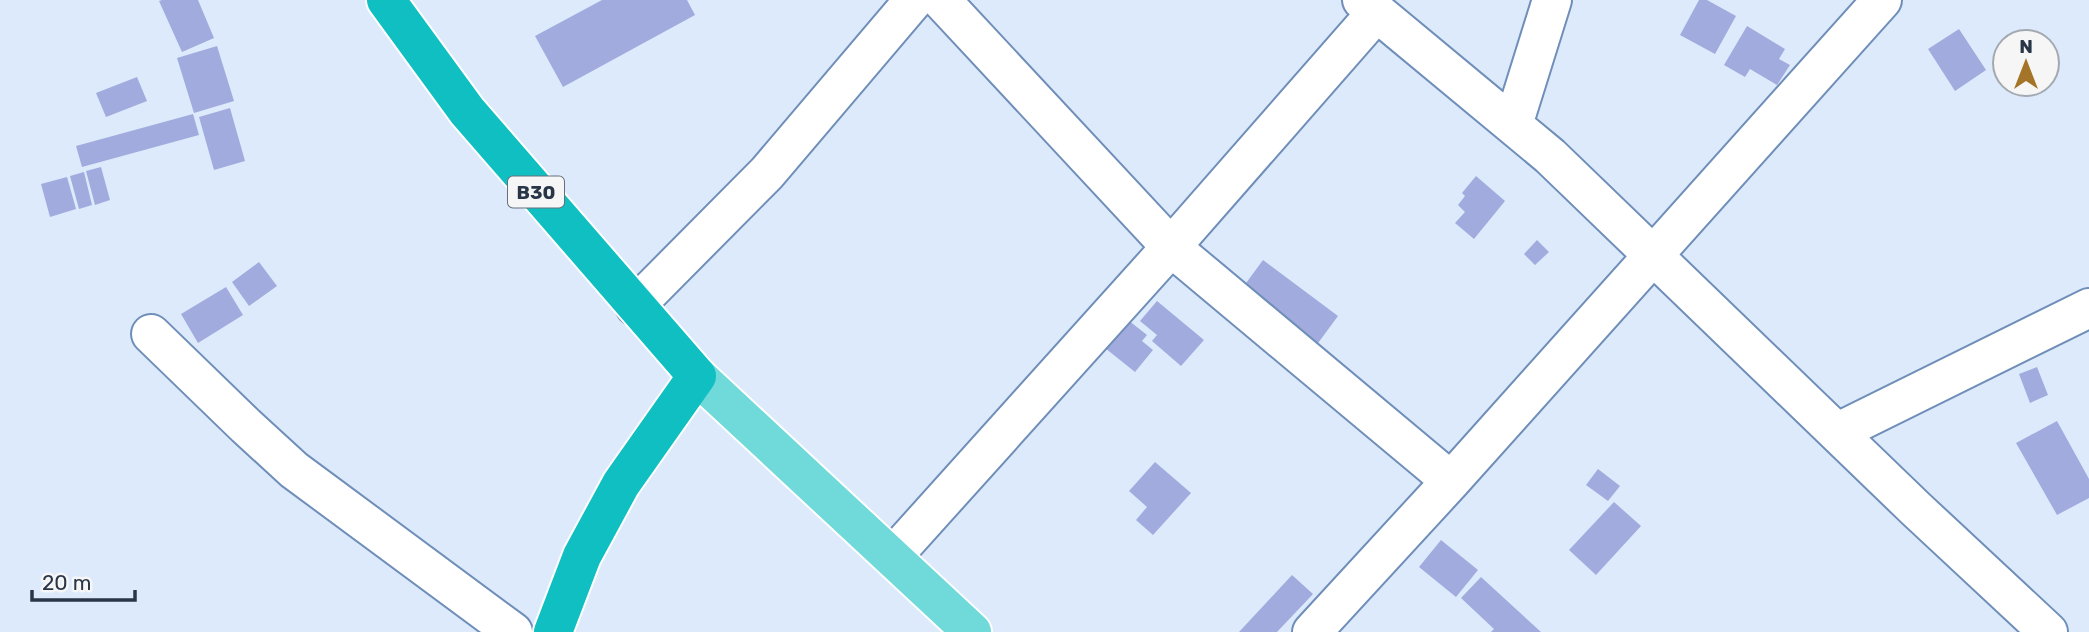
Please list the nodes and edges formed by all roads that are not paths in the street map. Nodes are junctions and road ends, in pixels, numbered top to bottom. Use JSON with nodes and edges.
{"nodes":[{"id":1,"x":386,"y":0,"type":"edge"},
{"id":2,"x":914,"y":0,"type":"edge"},
{"id":3,"x":941,"y":0,"type":"edge"},
{"id":4,"x":1552,"y":0,"type":"edge"},
{"id":5,"x":1882,"y":0,"type":"edge"},
{"id":6,"x":1369,"y":6,"type":"edge"},
{"id":7,"x":1513,"y":125,"type":"junction"},
{"id":8,"x":1171,"y":247,"type":"junction"},
{"id":9,"x":1653,"y":254,"type":"junction"},
{"id":10,"x":635,"y":306,"type":"junction"},
{"id":11,"x":2089,"y":308,"type":"edge"},
{"id":12,"x":151,"y":334,"type":"dead end"},
{"id":13,"x":697,"y":376,"type":"junction"},
{"id":14,"x":1838,"y":432,"type":"junction"},
{"id":15,"x":1451,"y":481,"type":"junction"},
{"id":16,"x":891,"y":557,"type":"junction"},
{"id":17,"x":513,"y":632,"type":"edge"},
{"id":18,"x":553,"y":632,"type":"edge"},
{"id":19,"x":972,"y":632,"type":"edge"},
{"id":20,"x":1312,"y":632,"type":"edge"},
{"id":21,"x":2048,"y":632,"type":"edge"}],
"edges":[{"from":1,"to":10,"type":"highway","number":"B30"},
{"from":2,"to":10,"type":"street"},
{"from":3,"to":8,"type":"street"},
{"from":4,"to":7,"type":"street"},
{"from":5,"to":9,"type":"street"},
{"from":6,"to":7,"type":"street"},
{"from":6,"to":8,"type":"street"},
{"from":7,"to":9,"type":"street"},
{"from":8,"to":15,"type":"street"},
{"from":8,"to":16,"type":"street"},
{"from":9,"to":14,"type":"street"},
{"from":9,"to":15,"type":"street"},
{"from":10,"to":13,"type":"highway","number":"B30"},
{"from":11,"to":14,"type":"street"},
{"from":12,"to":17,"type":"street"},
{"from":13,"to":16,"type":"main road"},
{"from":13,"to":18,"type":"highway"},
{"from":14,"to":21,"type":"street"},
{"from":15,"to":20,"type":"street"},
{"from":16,"to":19,"type":"main road"}]}
